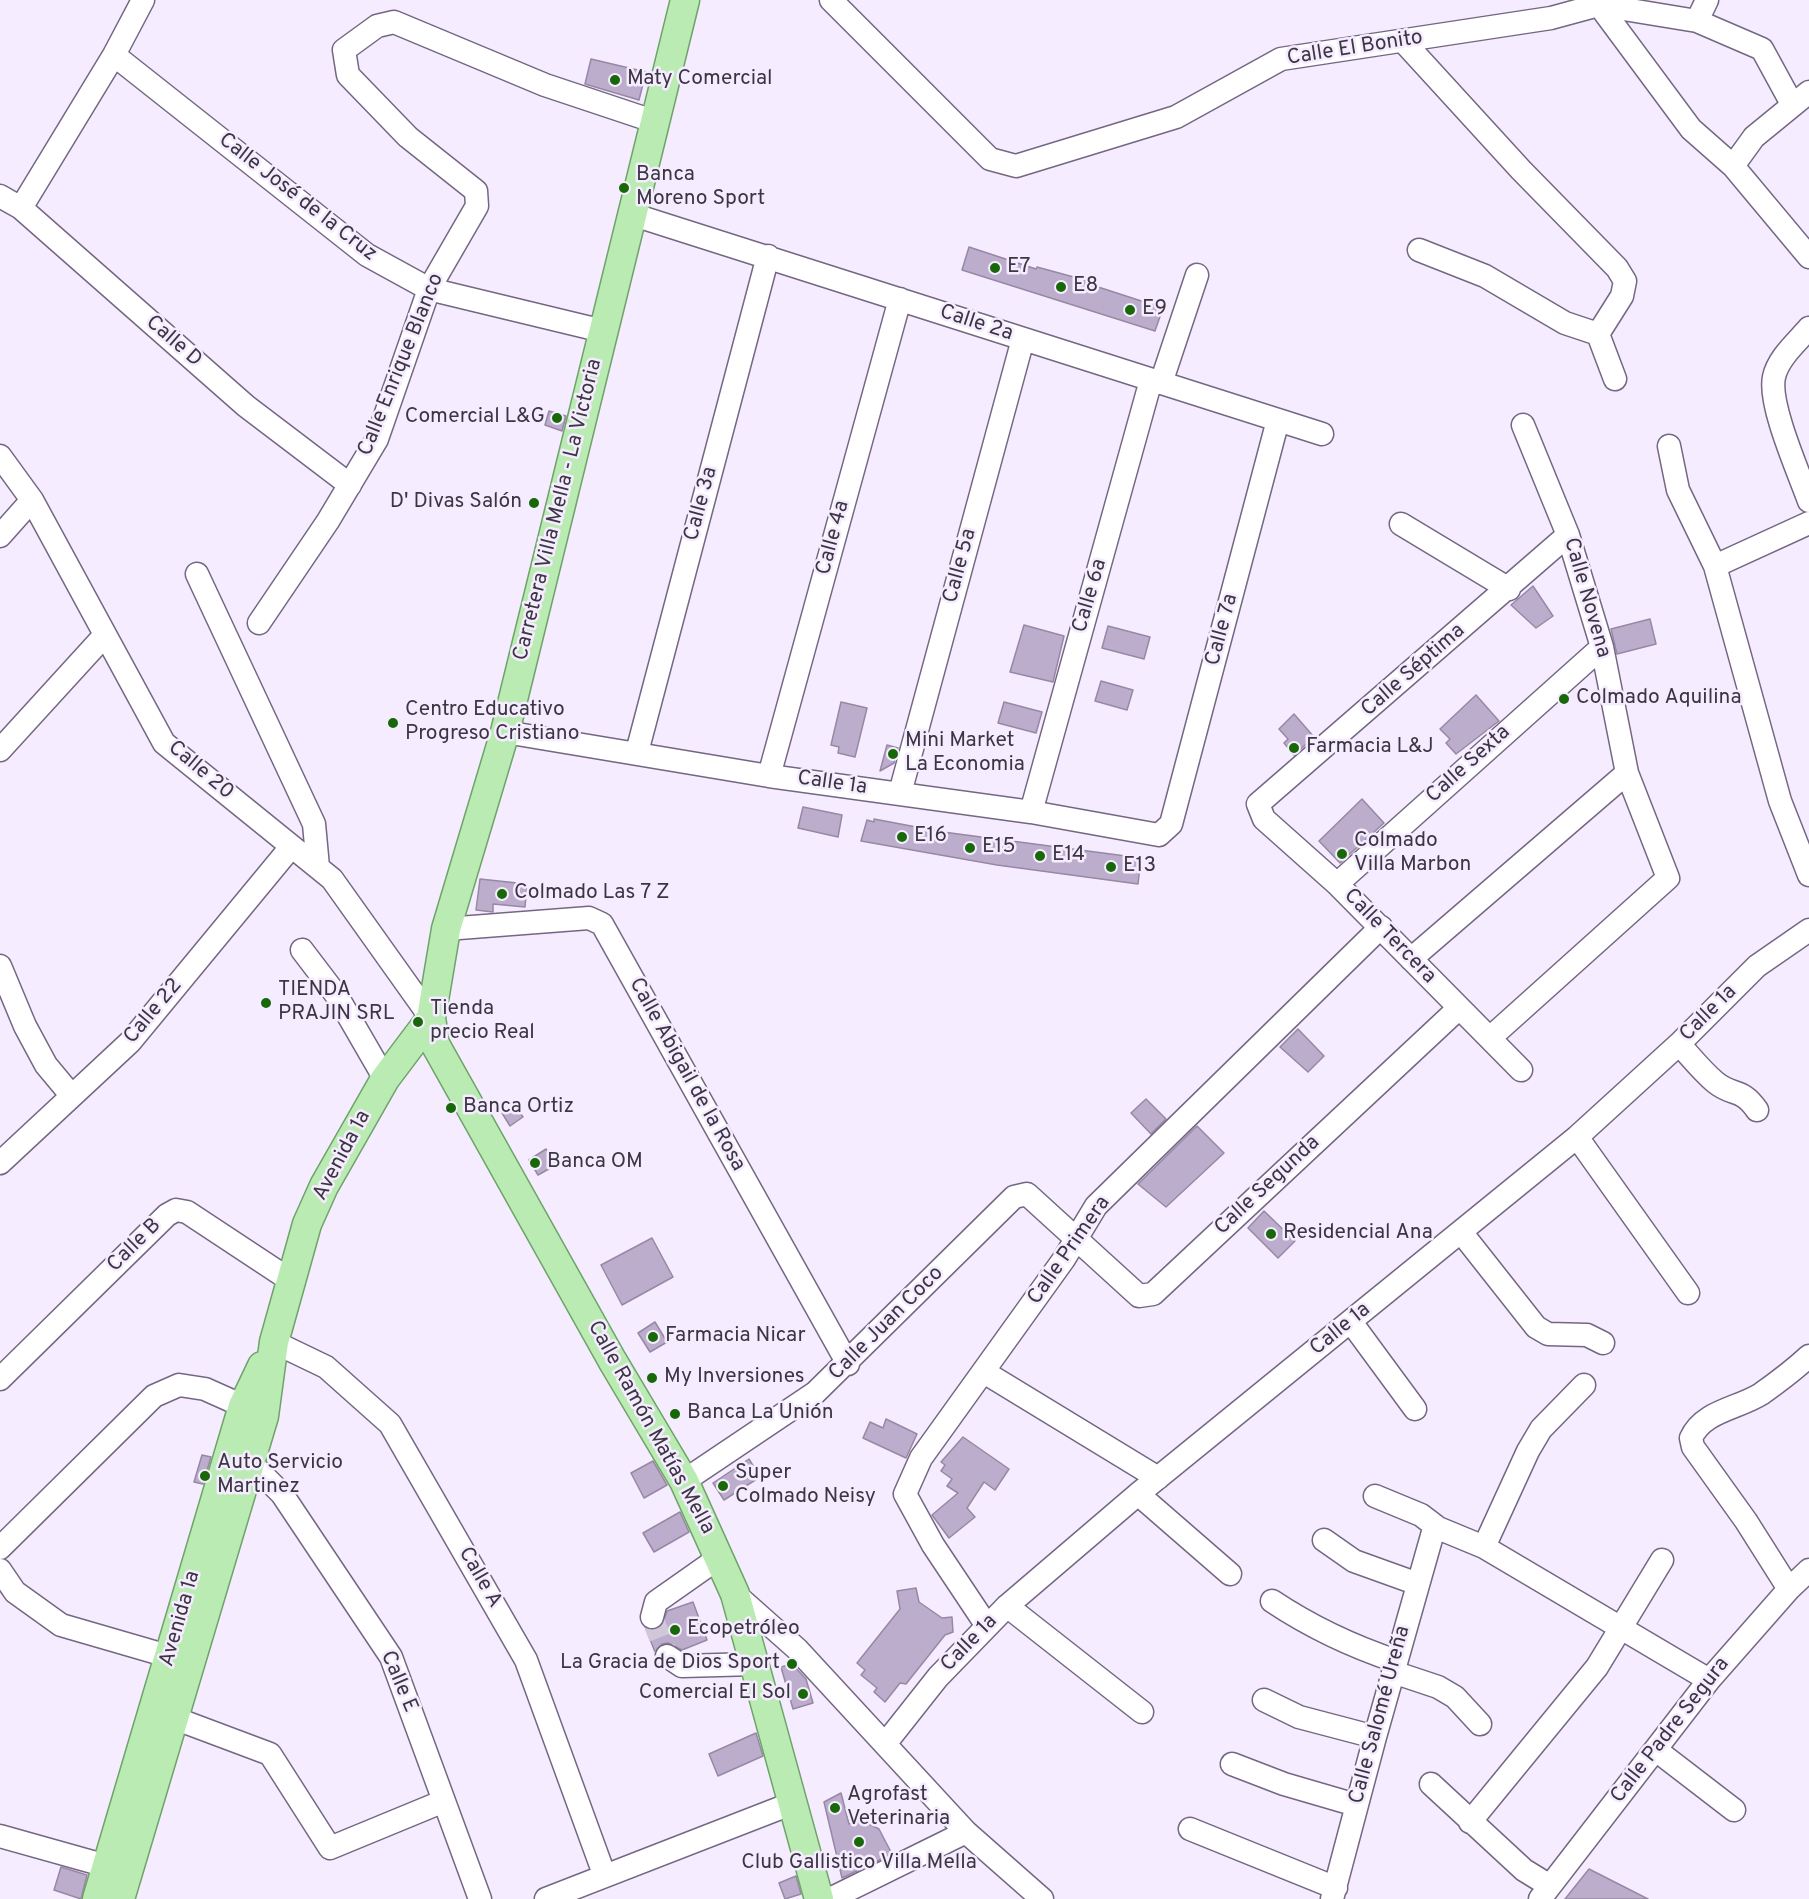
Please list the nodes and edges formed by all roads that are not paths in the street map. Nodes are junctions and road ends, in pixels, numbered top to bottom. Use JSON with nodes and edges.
{"nodes":[{"id":1,"x":143,"y":0,"type":"edge"},
{"id":2,"x":685,"y":0,"type":"edge"},
{"id":3,"x":831,"y":0,"type":"edge"},
{"id":4,"x":1707,"y":0,"type":"edge"},
{"id":5,"x":1601,"y":3,"type":"edge"},
{"id":6,"x":1696,"y":21,"type":"junction"},
{"id":7,"x":1402,"y":41,"type":"junction"},
{"id":8,"x":114,"y":55,"type":"junction"},
{"id":9,"x":1800,"y":98,"type":"edge"},
{"id":10,"x":656,"y":122,"type":"junction"},
{"id":11,"x":1733,"y":166,"type":"junction"},
{"id":12,"x":0,"y":196,"type":"edge"},
{"id":13,"x":21,"y":208,"type":"junction"},
{"id":14,"x":631,"y":214,"type":"junction"},
{"id":15,"x":1419,"y":250,"type":"dead end"},
{"id":16,"x":768,"y":256,"type":"junction"},
{"id":17,"x":1809,"y":257,"type":"edge"},
{"id":18,"x":1197,"y":275,"type":"dead end"},
{"id":19,"x":429,"y":289,"type":"junction"},
{"id":20,"x":900,"y":299,"type":"junction"},
{"id":21,"x":1809,"y":328,"type":"edge"},
{"id":22,"x":603,"y":331,"type":"junction"},
{"id":23,"x":1598,"y":334,"type":"junction"},
{"id":24,"x":1023,"y":339,"type":"junction"},
{"id":25,"x":1615,"y":379,"type":"dead end"},
{"id":26,"x":1156,"y":382,"type":"junction"},
{"id":27,"x":1278,"y":420,"type":"junction"},
{"id":28,"x":1523,"y":425,"type":"dead end"},
{"id":29,"x":1322,"y":434,"type":"dead end"},
{"id":30,"x":1669,"y":446,"type":"dead end"},
{"id":31,"x":0,"y":456,"type":"edge"},
{"id":32,"x":350,"y":485,"type":"junction"},
{"id":33,"x":32,"y":500,"type":"junction"},
{"id":34,"x":1809,"y":501,"type":"edge"},
{"id":35,"x":1809,"y":523,"type":"edge"},
{"id":36,"x":1401,"y":524,"type":"dead end"},
{"id":37,"x":1568,"y":535,"type":"junction"},
{"id":38,"x":0,"y":536,"type":"edge"},
{"id":39,"x":1715,"y":566,"type":"junction"},
{"id":40,"x":197,"y":574,"type":"dead end"},
{"id":41,"x":1509,"y":590,"type":"junction"},
{"id":42,"x":259,"y":623,"type":"dead end"},
{"id":43,"x":105,"y":634,"type":"junction"},
{"id":44,"x":1602,"y":647,"type":"junction"},
{"id":45,"x":506,"y":732,"type":"junction"},
{"id":46,"x":0,"y":750,"type":"edge"},
{"id":47,"x":637,"y":752,"type":"junction"},
{"id":48,"x":1627,"y":773,"type":"junction"},
{"id":49,"x":769,"y":776,"type":"junction"},
{"id":50,"x":900,"y":793,"type":"junction"},
{"id":51,"x":1258,"y":804,"type":"joint"},
{"id":52,"x":1031,"y":812,"type":"junction"},
{"id":53,"x":1159,"y":836,"type":"joint"},
{"id":54,"x":291,"y":847,"type":"junction"},
{"id":55,"x":318,"y":867,"type":"junction"},
{"id":56,"x":1809,"y":875,"type":"edge"},
{"id":57,"x":1337,"y":884,"type":"junction"},
{"id":58,"x":1381,"y":927,"type":"junction"},
{"id":59,"x":446,"y":929,"type":"junction"},
{"id":60,"x":1809,"y":930,"type":"edge"},
{"id":61,"x":302,"y":950,"type":"dead end"},
{"id":62,"x":1411,"y":959,"type":"junction"},
{"id":63,"x":0,"y":966,"type":"edge"},
{"id":64,"x":1458,"y":1009,"type":"junction"},
{"id":65,"x":431,"y":1018,"type":"junction"},
{"id":66,"x":1491,"y":1037,"type":"junction"},
{"id":67,"x":1679,"y":1044,"type":"junction"},
{"id":68,"x":1521,"y":1070,"type":"dead end"},
{"id":69,"x":385,"y":1079,"type":"junction"},
{"id":70,"x":71,"y":1095,"type":"junction"},
{"id":71,"x":1756,"y":1110,"type":"dead end"},
{"id":72,"x":1577,"y":1137,"type":"junction"},
{"id":73,"x":0,"y":1163,"type":"edge"},
{"id":74,"x":1461,"y":1232,"type":"junction"},
{"id":75,"x":1076,"y":1236,"type":"junction"},
{"id":76,"x":290,"y":1280,"type":"junction"},
{"id":77,"x":1688,"y":1293,"type":"dead end"},
{"id":78,"x":1351,"y":1322,"type":"junction"},
{"id":79,"x":274,"y":1342,"type":"junction"},
{"id":80,"x":1603,"y":1343,"type":"dead end"},
{"id":81,"x":1809,"y":1356,"type":"edge"},
{"id":82,"x":848,"y":1364,"type":"junction"},
{"id":83,"x":984,"y":1372,"type":"junction"},
{"id":84,"x":0,"y":1379,"type":"edge"},
{"id":85,"x":1584,"y":1385,"type":"dead end"},
{"id":86,"x":243,"y":1406,"type":"junction"},
{"id":87,"x":1415,"y":1409,"type":"dead end"},
{"id":88,"x":250,"y":1462,"type":"junction"},
{"id":89,"x":1158,"y":1478,"type":"junction"},
{"id":90,"x":684,"y":1481,"type":"junction"},
{"id":91,"x":1138,"y":1494,"type":"junction"},
{"id":92,"x":1375,"y":1496,"type":"dead end"},
{"id":93,"x":1435,"y":1530,"type":"junction"},
{"id":94,"x":1324,"y":1540,"type":"dead end"},
{"id":95,"x":1484,"y":1547,"type":"junction"},
{"id":96,"x":0,"y":1548,"type":"edge"},
{"id":97,"x":720,"y":1557,"type":"junction"},
{"id":98,"x":1662,"y":1560,"type":"dead end"},
{"id":99,"x":0,"y":1570,"type":"edge"},
{"id":100,"x":1809,"y":1570,"type":"edge"},
{"id":101,"x":1230,"y":1574,"type":"dead end"},
{"id":102,"x":1418,"y":1584,"type":"junction"},
{"id":103,"x":1789,"y":1589,"type":"junction"},
{"id":104,"x":735,"y":1593,"type":"junction"},
{"id":105,"x":1272,"y":1601,"type":"dead end"},
{"id":106,"x":1007,"y":1606,"type":"junction"},
{"id":107,"x":652,"y":1617,"type":"dead end"},
{"id":108,"x":987,"y":1626,"type":"junction"},
{"id":109,"x":1622,"y":1628,"type":"junction"},
{"id":110,"x":667,"y":1656,"type":"dead end"},
{"id":111,"x":181,"y":1660,"type":"junction"},
{"id":112,"x":755,"y":1664,"type":"junction"},
{"id":113,"x":1394,"y":1666,"type":"junction"},
{"id":114,"x":1709,"y":1680,"type":"junction"},
{"id":115,"x":1264,"y":1700,"type":"dead end"},
{"id":116,"x":1142,"y":1712,"type":"dead end"},
{"id":117,"x":174,"y":1718,"type":"junction"},
{"id":118,"x":1480,"y":1724,"type":"dead end"},
{"id":119,"x":1375,"y":1737,"type":"junction"},
{"id":120,"x":885,"y":1744,"type":"junction"},
{"id":121,"x":1656,"y":1749,"type":"junction"},
{"id":122,"x":1232,"y":1764,"type":"dead end"},
{"id":123,"x":1431,"y":1784,"type":"dead end"},
{"id":124,"x":444,"y":1801,"type":"junction"},
{"id":125,"x":793,"y":1803,"type":"junction"},
{"id":126,"x":1356,"y":1805,"type":"junction"},
{"id":127,"x":1734,"y":1810,"type":"dead end"},
{"id":128,"x":1470,"y":1822,"type":"junction"},
{"id":129,"x":1190,"y":1829,"type":"dead end"},
{"id":130,"x":966,"y":1832,"type":"junction"},
{"id":131,"x":0,"y":1836,"type":"edge"},
{"id":132,"x":118,"y":1868,"type":"junction"},
{"id":133,"x":604,"y":1874,"type":"junction"},
{"id":134,"x":1545,"y":1893,"type":"edge"},
{"id":135,"x":1334,"y":1894,"type":"edge"},
{"id":136,"x":97,"y":1899,"type":"edge"},
{"id":137,"x":120,"y":1899,"type":"edge"},
{"id":138,"x":480,"y":1899,"type":"edge"},
{"id":139,"x":546,"y":1899,"type":"edge"},
{"id":140,"x":819,"y":1899,"type":"edge"},
{"id":141,"x":830,"y":1899,"type":"edge"},
{"id":142,"x":1042,"y":1899,"type":"edge"}],
"edges":[{"from":1,"to":8,"type":"street"},
{"from":2,"to":10,"type":"main road","name":"Carretera Villa Mella - La Victoria"},
{"from":3,"to":7,"type":"street","name":"Calle El Bonito"},
{"from":4,"to":6,"type":"street"},
{"from":5,"to":6,"type":"street"},
{"from":5,"to":7,"type":"street","name":"Calle El Bonito"},
{"from":5,"to":11,"type":"street"},
{"from":6,"to":9,"type":"street"},
{"from":7,"to":23,"type":"street"},
{"from":8,"to":13,"type":"street"},
{"from":8,"to":19,"type":"street","name":"Calle José de la Cruz"},
{"from":9,"to":11,"type":"street"},
{"from":10,"to":14,"type":"main road","name":"Carretera Villa Mella - La Victoria"},
{"from":10,"to":19,"type":"street","name":"Calle Enrique Blanco"},
{"from":11,"to":17,"type":"street"},
{"from":12,"to":13,"type":"street","name":"Calle D"},
{"from":13,"to":32,"type":"street","name":"Calle D"},
{"from":14,"to":16,"type":"street","name":"Calle 2a"},
{"from":14,"to":22,"type":"main road","name":"Carretera Villa Mella - La Victoria"},
{"from":15,"to":23,"type":"street"},
{"from":16,"to":20,"type":"street","name":"Calle 2a"},
{"from":16,"to":47,"type":"street","name":"Calle 3a"},
{"from":18,"to":26,"type":"street","name":"Calle 6a"},
{"from":19,"to":22,"type":"street","name":"Calle José de la Cruz"},
{"from":19,"to":32,"type":"street","name":"Calle Enrique Blanco"},
{"from":20,"to":24,"type":"street","name":"Calle 2a"},
{"from":20,"to":49,"type":"street","name":"Calle 4a"},
{"from":21,"to":34,"type":"street"},
{"from":22,"to":45,"type":"main road","name":"Carretera Villa Mella - La Victoria"},
{"from":23,"to":25,"type":"street"},
{"from":24,"to":26,"type":"street","name":"Calle 2a"},
{"from":24,"to":50,"type":"street","name":"Calle 5a"},
{"from":26,"to":27,"type":"street","name":"Calle 2a"},
{"from":26,"to":52,"type":"street","name":"Calle 6a"},
{"from":27,"to":29,"type":"street","name":"Calle 2a"},
{"from":27,"to":53,"type":"street","name":"Calle 7a"},
{"from":28,"to":37,"type":"street","name":"Calle Novena"},
{"from":30,"to":39,"type":"street"},
{"from":31,"to":33,"type":"street","name":"Calle 20"},
{"from":32,"to":42,"type":"street","name":"Calle Enrique Blanco"},
{"from":33,"to":38,"type":"street"},
{"from":33,"to":43,"type":"street","name":"Calle 20"},
{"from":35,"to":39,"type":"street"},
{"from":36,"to":41,"type":"street"},
{"from":37,"to":41,"type":"street","name":"Calle Séptima"},
{"from":37,"to":44,"type":"street","name":"Calle Novena"},
{"from":39,"to":56,"type":"street"},
{"from":40,"to":55,"type":"street"},
{"from":41,"to":51,"type":"street","name":"Calle Séptima"},
{"from":43,"to":46,"type":"street"},
{"from":43,"to":54,"type":"street","name":"Calle 20"},
{"from":44,"to":48,"type":"street","name":"Calle Novena"},
{"from":44,"to":57,"type":"street","name":"Calle Sexta"},
{"from":45,"to":47,"type":"street","name":"Calle 1a"},
{"from":45,"to":59,"type":"main road","name":"Carretera Villa Mella - La Victoria"},
{"from":47,"to":49,"type":"street","name":"Calle 1a"},
{"from":48,"to":62,"type":"street"},
{"from":48,"to":66,"type":"street","name":"Calle Novena"},
{"from":49,"to":50,"type":"street","name":"Calle 1a"},
{"from":50,"to":52,"type":"street","name":"Calle 1a"},
{"from":51,"to":57,"type":"street","name":"Calle Tercera"},
{"from":52,"to":53,"type":"street","name":"Calle 1a"},
{"from":54,"to":55,"type":"street","name":"Calle 20"},
{"from":54,"to":70,"type":"street","name":"Calle 22"},
{"from":55,"to":65,"type":"street","name":"Calle 20"},
{"from":57,"to":58,"type":"street","name":"Calle Tercera"},
{"from":58,"to":62,"type":"street","name":"Calle Tercera"},
{"from":58,"to":75,"type":"street","name":"Calle Primera"},
{"from":59,"to":65,"type":"main road","name":"Carretera Villa Mella - La Victoria"},
{"from":59,"to":82,"type":"street","name":"Calle Abigail de la Rosa"},
{"from":60,"to":67,"type":"street","name":"Calle 1a"},
{"from":61,"to":69,"type":"street"},
{"from":62,"to":64,"type":"street","name":"Calle Tercera"},
{"from":63,"to":70,"type":"street"},
{"from":64,"to":66,"type":"street","name":"Calle Tercera"},
{"from":64,"to":75,"type":"street","name":"Calle Segunda"},
{"from":65,"to":69,"type":"main road","name":"Avenida 1a"},
{"from":65,"to":90,"type":"main road","name":"Calle Ramón Matías Mella"},
{"from":66,"to":68,"type":"street","name":"Calle Tercera"},
{"from":67,"to":71,"type":"street"},
{"from":67,"to":72,"type":"street","name":"Calle 1a"},
{"from":69,"to":76,"type":"main road","name":"Avenida 1a"},
{"from":70,"to":73,"type":"street","name":"Calle 22"},
{"from":72,"to":74,"type":"street","name":"Calle 1a"},
{"from":72,"to":77,"type":"street"},
{"from":74,"to":78,"type":"street","name":"Calle 1a"},
{"from":74,"to":80,"type":"street"},
{"from":75,"to":82,"type":"street","name":"Calle Juan Coco"},
{"from":75,"to":83,"type":"street","name":"Calle Primera"},
{"from":76,"to":79,"type":"main road","name":"Avenida 1a"},
{"from":76,"to":84,"type":"street","name":"Calle B"},
{"from":78,"to":87,"type":"street"},
{"from":78,"to":89,"type":"street","name":"Calle 1a"},
{"from":79,"to":86,"type":"main road","name":"Avenida 1a"},
{"from":79,"to":88,"type":"main road","name":"Avenida 1a"},
{"from":79,"to":133,"type":"street","name":"Calle A"},
{"from":81,"to":103,"type":"street"},
{"from":82,"to":90,"type":"street","name":"Calle Juan Coco"},
{"from":83,"to":89,"type":"street"},
{"from":83,"to":108,"type":"street","name":"Calle Primera"},
{"from":85,"to":95,"type":"street"},
{"from":86,"to":96,"type":"street"},
{"from":86,"to":111,"type":"main road","name":"Avenida 1a"},
{"from":88,"to":111,"type":"main road","name":"Avenida 1a"},
{"from":88,"to":124,"type":"street","name":"Calle E"},
{"from":89,"to":91,"type":"street","name":"Calle 1a"},
{"from":90,"to":97,"type":"main road","name":"Calle Ramón Matías Mella"},
{"from":91,"to":101,"type":"street"},
{"from":91,"to":106,"type":"street","name":"Calle 1a"},
{"from":92,"to":93,"type":"street"},
{"from":93,"to":95,"type":"street"},
{"from":93,"to":102,"type":"street","name":"Calle Salomé Ureña"},
{"from":94,"to":102,"type":"street"},
{"from":95,"to":109,"type":"street"},
{"from":97,"to":104,"type":"main road","name":"Calle Ramón Matías Mella"},
{"from":97,"to":107,"type":"street"},
{"from":98,"to":109,"type":"street"},
{"from":99,"to":111,"type":"street"},
{"from":100,"to":103,"type":"street","name":"Calle Padre Segura"},
{"from":102,"to":113,"type":"street","name":"Calle Salomé Ureña"},
{"from":103,"to":114,"type":"street","name":"Calle Padre Segura"},
{"from":104,"to":112,"type":"main road","name":"Calle Ramón Matías Mella"},
{"from":104,"to":120,"type":"street"},
{"from":105,"to":113,"type":"street"},
{"from":106,"to":108,"type":"street","name":"Calle 1a"},
{"from":106,"to":116,"type":"street"},
{"from":108,"to":120,"type":"street","name":"Calle 1a"},
{"from":109,"to":114,"type":"street"},
{"from":109,"to":128,"type":"street"},
{"from":110,"to":112,"type":"street"},
{"from":111,"to":117,"type":"main road","name":"Avenida 1a"},
{"from":111,"to":132,"type":"main road","name":"Avenida 1a"},
{"from":112,"to":125,"type":"main road","name":"Calle Ramón Matías Mella"},
{"from":113,"to":118,"type":"street"},
{"from":113,"to":119,"type":"street","name":"Calle Salomé Ureña"},
{"from":114,"to":121,"type":"street","name":"Calle Padre Segura"},
{"from":115,"to":119,"type":"street"},
{"from":117,"to":124,"type":"street"},
{"from":117,"to":132,"type":"main road","name":"Avenida 1a"},
{"from":119,"to":126,"type":"street","name":"Calle Salomé Ureña"},
{"from":120,"to":130,"type":"street"},
{"from":121,"to":127,"type":"street"},
{"from":121,"to":134,"type":"street","name":"Calle Padre Segura"},
{"from":122,"to":126,"type":"street"},
{"from":123,"to":128,"type":"street"},
{"from":124,"to":138,"type":"street","name":"Calle E"},
{"from":125,"to":133,"type":"street"},
{"from":125,"to":140,"type":"main road","name":"Calle Ramón Matías Mella"},
{"from":126,"to":135,"type":"street","name":"Calle Salomé Ureña"},
{"from":128,"to":134,"type":"street"},
{"from":129,"to":135,"type":"street"},
{"from":130,"to":141,"type":"street"},
{"from":130,"to":142,"type":"street"},
{"from":131,"to":132,"type":"street"},
{"from":132,"to":136,"type":"main road","name":"Avenida 1a"},
{"from":132,"to":137,"type":"main road","name":"Avenida 1a"},
{"from":133,"to":139,"type":"street"}]}
